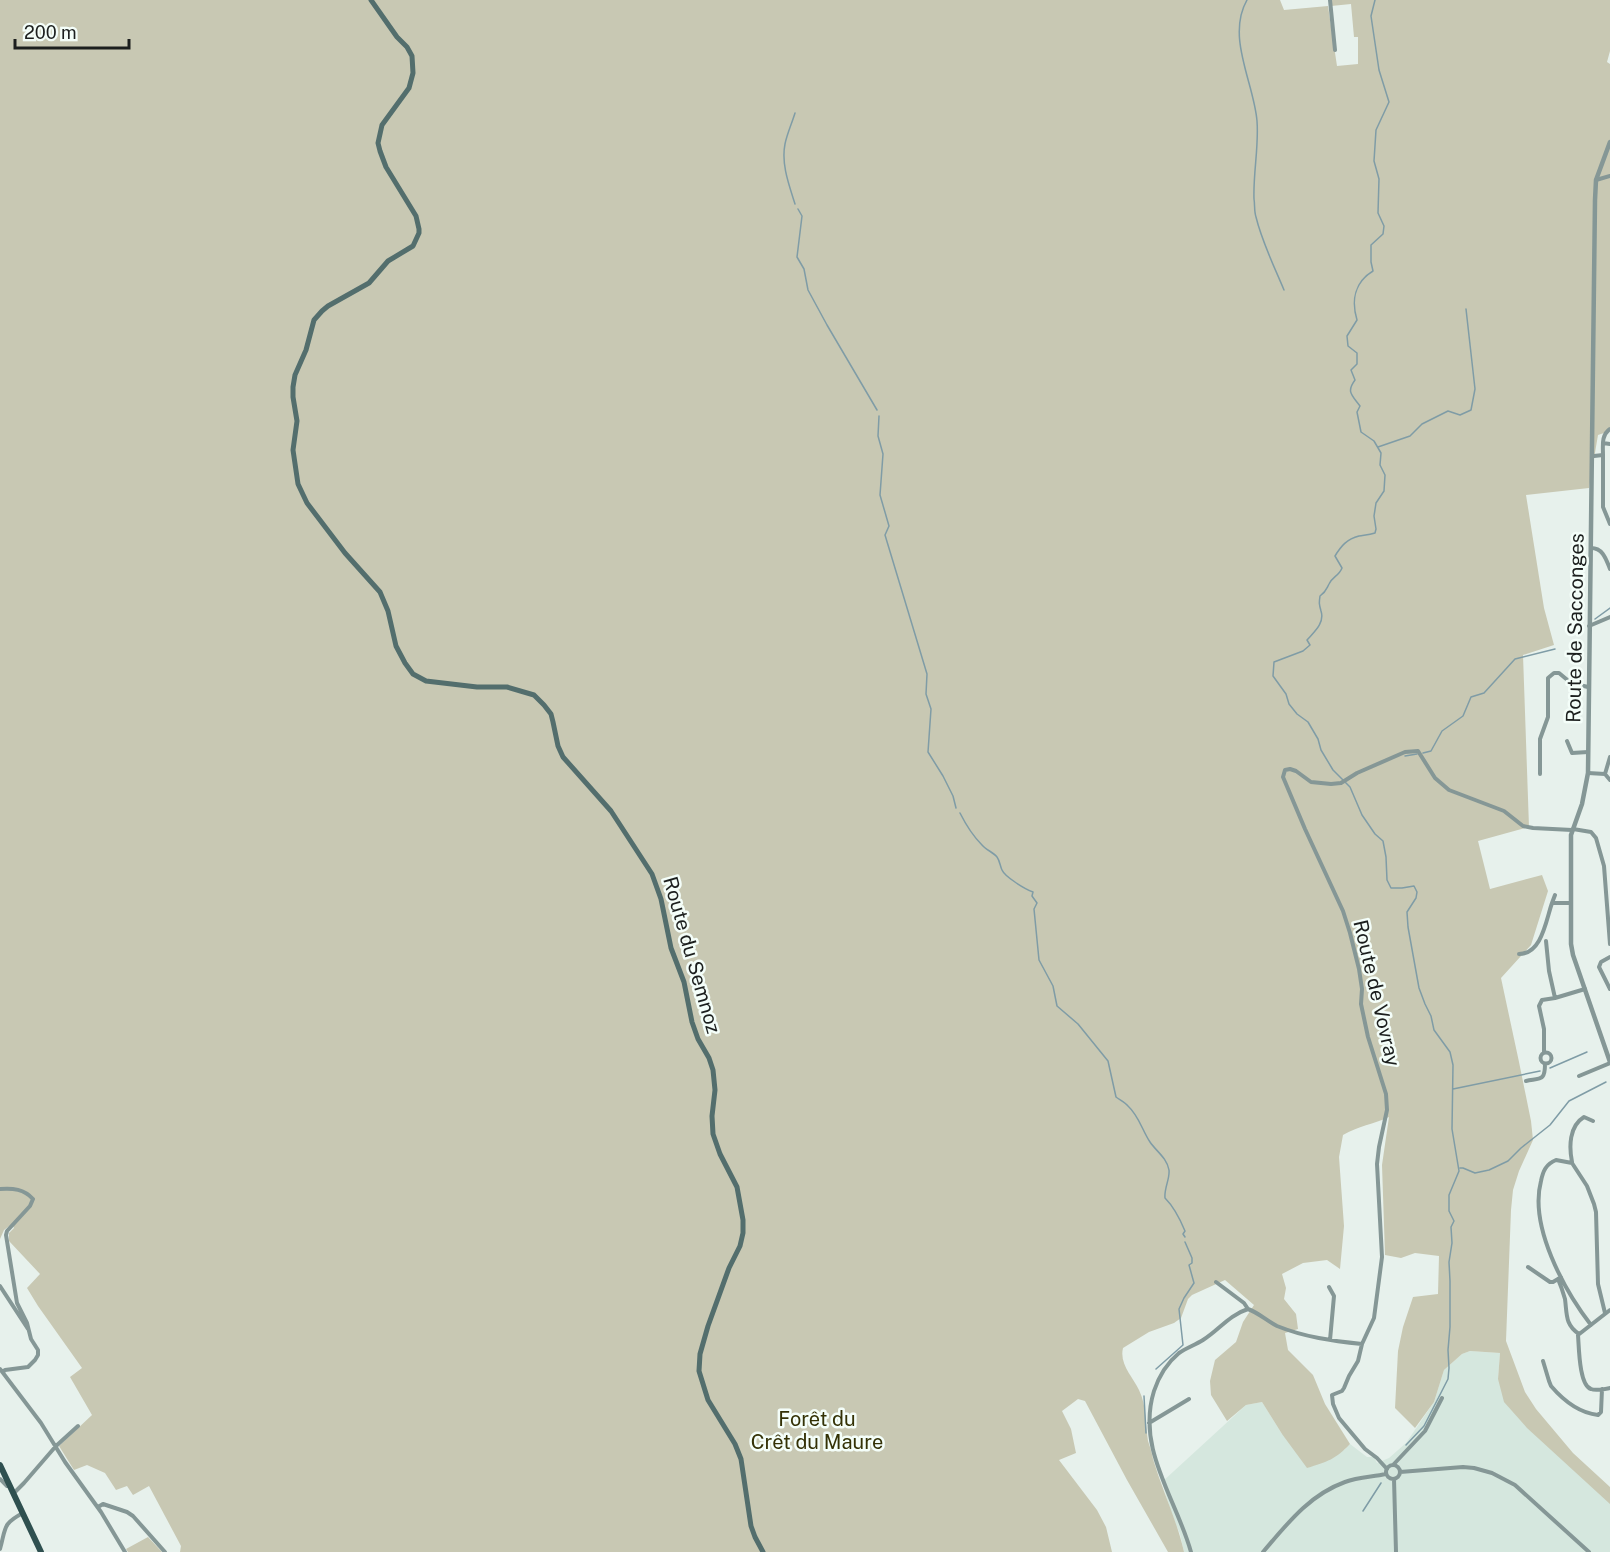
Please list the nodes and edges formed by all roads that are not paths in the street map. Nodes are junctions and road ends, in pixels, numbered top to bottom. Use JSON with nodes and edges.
{"nodes":[{"id":1,"x":371,"y":0,"type":"edge"},
{"id":2,"x":1329,"y":0,"type":"edge"},
{"id":3,"x":1335,"y":50,"type":"dead end"},
{"id":4,"x":1610,"y":142,"type":"edge"},
{"id":5,"x":1610,"y":176,"type":"edge"},
{"id":6,"x":1596,"y":183,"type":"junction"},
{"id":7,"x":1610,"y":429,"type":"edge"},
{"id":8,"x":1603,"y":443,"type":"junction"},
{"id":9,"x":1610,"y":444,"type":"edge"},
{"id":10,"x":1603,"y":455,"type":"junction"},
{"id":11,"x":1594,"y":456,"type":"dead end"},
{"id":12,"x":1610,"y":507,"type":"edge"},
{"id":13,"x":1604,"y":509,"type":"junction"},
{"id":14,"x":1610,"y":524,"type":"edge"},
{"id":15,"x":1591,"y":548,"type":"junction"},
{"id":16,"x":1610,"y":569,"type":"edge"},
{"id":17,"x":1610,"y":617,"type":"edge"},
{"id":18,"x":1589,"y":626,"type":"junction"},
{"id":19,"x":1588,"y":687,"type":"junction"},
{"id":20,"x":1567,"y":741,"type":"dead end"},
{"id":21,"x":1588,"y":752,"type":"junction"},
{"id":22,"x":1610,"y":757,"type":"edge"},
{"id":23,"x":1588,"y":773,"type":"junction"},
{"id":24,"x":1539,"y":774,"type":"dead end"},
{"id":25,"x":1605,"y":774,"type":"junction"},
{"id":26,"x":1610,"y":780,"type":"edge"},
{"id":27,"x":1573,"y":830,"type":"junction"},
{"id":28,"x":1555,"y":895,"type":"dead end"},
{"id":29,"x":1552,"y":903,"type":"junction"},
{"id":30,"x":1570,"y":903,"type":"junction"},
{"id":31,"x":1546,"y":941,"type":"dead end"},
{"id":32,"x":1610,"y":944,"type":"edge"},
{"id":33,"x":1519,"y":954,"type":"dead end"},
{"id":34,"x":1610,"y":957,"type":"edge"},
{"id":35,"x":1585,"y":989,"type":"junction"},
{"id":36,"x":1610,"y":989,"type":"edge"},
{"id":37,"x":1555,"y":998,"type":"junction"},
{"id":38,"x":1607,"y":1046,"type":"edge"},
{"id":39,"x":1545,"y":1052,"type":"junction"},
{"id":40,"x":1610,"y":1062,"type":"edge"},
{"id":41,"x":1545,"y":1064,"type":"junction"},
{"id":42,"x":1579,"y":1076,"type":"dead end"},
{"id":43,"x":1526,"y":1081,"type":"dead end"},
{"id":44,"x":1593,"y":1121,"type":"dead end"},
{"id":45,"x":1572,"y":1163,"type":"junction"},
{"id":46,"x":0,"y":1189,"type":"edge"},
{"id":47,"x":1528,"y":1267,"type":"dead end"},
{"id":48,"x":1560,"y":1278,"type":"junction"},
{"id":49,"x":1216,"y":1282,"type":"dead end"},
{"id":50,"x":0,"y":1286,"type":"edge"},
{"id":51,"x":1329,"y":1287,"type":"dead end"},
{"id":52,"x":1248,"y":1309,"type":"junction"},
{"id":53,"x":1610,"y":1310,"type":"edge"},
{"id":54,"x":1605,"y":1313,"type":"junction"},
{"id":55,"x":1592,"y":1324,"type":"junction"},
{"id":56,"x":28,"y":1329,"type":"junction"},
{"id":57,"x":1579,"y":1334,"type":"junction"},
{"id":58,"x":1330,"y":1340,"type":"junction"},
{"id":59,"x":1362,"y":1344,"type":"junction"},
{"id":60,"x":1543,"y":1361,"type":"dead end"},
{"id":61,"x":1,"y":1371,"type":"edge"},
{"id":62,"x":1610,"y":1388,"type":"edge"},
{"id":63,"x":1602,"y":1389,"type":"junction"},
{"id":64,"x":1442,"y":1398,"type":"dead end"},
{"id":65,"x":1189,"y":1399,"type":"dead end"},
{"id":66,"x":1149,"y":1423,"type":"junction"},
{"id":67,"x":78,"y":1426,"type":"dead end"},
{"id":68,"x":56,"y":1446,"type":"junction"},
{"id":69,"x":0,"y":1465,"type":"edge"},
{"id":70,"x":1393,"y":1465,"type":"junction"},
{"id":71,"x":1386,"y":1471,"type":"junction"},
{"id":72,"x":1400,"y":1472,"type":"junction"},
{"id":73,"x":0,"y":1479,"type":"edge"},
{"id":74,"x":1395,"y":1479,"type":"junction"},
{"id":75,"x":10,"y":1485,"type":"junction"},
{"id":76,"x":14,"y":1493,"type":"junction"},
{"id":77,"x":98,"y":1507,"type":"junction"},
{"id":78,"x":24,"y":1513,"type":"junction"},
{"id":79,"x":0,"y":1549,"type":"edge"},
{"id":80,"x":41,"y":1552,"type":"edge"},
{"id":81,"x":125,"y":1552,"type":"edge"},
{"id":82,"x":165,"y":1552,"type":"edge"},
{"id":83,"x":763,"y":1552,"type":"edge"},
{"id":84,"x":1191,"y":1552,"type":"edge"},
{"id":85,"x":1263,"y":1552,"type":"edge"},
{"id":86,"x":1396,"y":1552,"type":"edge"},
{"id":87,"x":1589,"y":1552,"type":"edge"}],
"edges":[{"from":1,"to":83,"type":"main road","name":"Route du Semnoz"},
{"from":2,"to":3,"type":"street"},
{"from":4,"to":6,"type":"street","name":"Route de Sacconges"},
{"from":5,"to":6,"type":"street"},
{"from":6,"to":15,"type":"street","name":"Route de Sacconges"},
{"from":7,"to":8,"type":"street"},
{"from":8,"to":9,"type":"street"},
{"from":8,"to":10,"type":"street"},
{"from":10,"to":11,"type":"street"},
{"from":10,"to":13,"type":"street"},
{"from":12,"to":13,"type":"street"},
{"from":13,"to":14,"type":"street"},
{"from":15,"to":16,"type":"street"},
{"from":15,"to":18,"type":"street","name":"Route de Sacconges"},
{"from":17,"to":18,"type":"street"},
{"from":18,"to":19,"type":"street","name":"Route de Sacconges"},
{"from":19,"to":21,"type":"street","name":"Route de Sacconges"},
{"from":19,"to":24,"type":"street"},
{"from":20,"to":21,"type":"street"},
{"from":21,"to":23,"type":"street","name":"Route de Sacconges"},
{"from":22,"to":25,"type":"street"},
{"from":23,"to":25,"type":"street"},
{"from":23,"to":27,"type":"street","name":"Route de Sacconges"},
{"from":25,"to":26,"type":"street"},
{"from":27,"to":30,"type":"street","name":"Route de Sacconges"},
{"from":27,"to":32,"type":"street"},
{"from":27,"to":59,"type":"street","name":"Route de Vovray"},
{"from":28,"to":29,"type":"street"},
{"from":29,"to":30,"type":"street"},
{"from":29,"to":33,"type":"street"},
{"from":30,"to":35,"type":"street","name":"Route de Sacconges"},
{"from":31,"to":37,"type":"street"},
{"from":34,"to":36,"type":"street"},
{"from":35,"to":37,"type":"street"},
{"from":35,"to":38,"type":"street","name":"Route de Sacconges"},
{"from":37,"to":39,"type":"street"},
{"from":38,"to":40,"type":"street","name":"Route de Sacconges"},
{"from":39,"to":41,"type":"street"},
{"from":39,"to":41,"type":"street"},
{"from":40,"to":42,"type":"street","name":"Route de Sacconges"},
{"from":41,"to":43,"type":"street"},
{"from":44,"to":45,"type":"street"},
{"from":45,"to":48,"type":"street"},
{"from":45,"to":54,"type":"street"},
{"from":46,"to":56,"type":"street"},
{"from":47,"to":48,"type":"street"},
{"from":48,"to":55,"type":"street"},
{"from":48,"to":57,"type":"street"},
{"from":49,"to":52,"type":"street"},
{"from":50,"to":56,"type":"street"},
{"from":51,"to":58,"type":"street"},
{"from":52,"to":58,"type":"street"},
{"from":52,"to":66,"type":"street"},
{"from":53,"to":54,"type":"street"},
{"from":54,"to":55,"type":"street"},
{"from":55,"to":57,"type":"street"},
{"from":56,"to":61,"type":"street"},
{"from":57,"to":63,"type":"street"},
{"from":58,"to":59,"type":"street"},
{"from":59,"to":71,"type":"street"},
{"from":60,"to":63,"type":"street"},
{"from":61,"to":68,"type":"street"},
{"from":62,"to":63,"type":"street"},
{"from":64,"to":70,"type":"street"},
{"from":65,"to":66,"type":"street"},
{"from":66,"to":84,"type":"street"},
{"from":67,"to":68,"type":"street"},
{"from":68,"to":76,"type":"street"},
{"from":68,"to":77,"type":"street"},
{"from":69,"to":75,"type":"main road"},
{"from":70,"to":71,"type":"street"},
{"from":70,"to":72,"type":"street"},
{"from":71,"to":74,"type":"street"},
{"from":71,"to":85,"type":"street"},
{"from":72,"to":74,"type":"street"},
{"from":72,"to":87,"type":"street"},
{"from":73,"to":75,"type":"street"},
{"from":74,"to":86,"type":"street"},
{"from":75,"to":76,"type":"main road"},
{"from":76,"to":78,"type":"main road"},
{"from":77,"to":81,"type":"street"},
{"from":77,"to":82,"type":"street"},
{"from":78,"to":79,"type":"street"},
{"from":78,"to":80,"type":"main road"}]}
